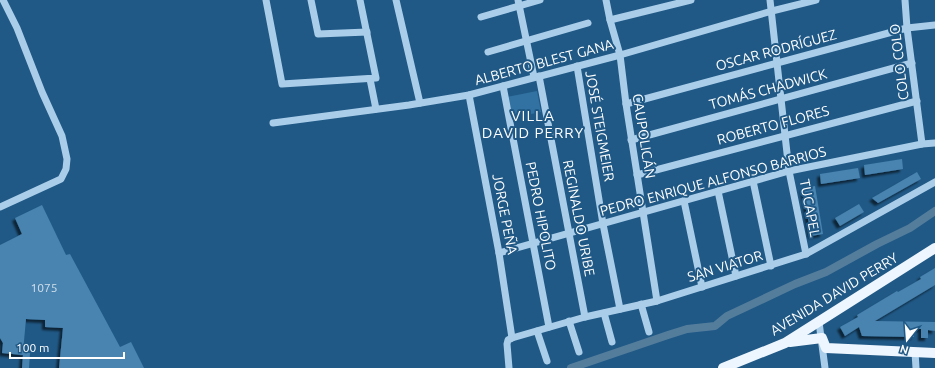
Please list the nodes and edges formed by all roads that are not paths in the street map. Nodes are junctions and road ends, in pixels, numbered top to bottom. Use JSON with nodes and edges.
{"nodes":[{"id":1,"x":3,"y":0,"type":"edge"},
{"id":2,"x":266,"y":0,"type":"edge"},
{"id":3,"x":311,"y":0,"type":"edge"},
{"id":4,"x":360,"y":0,"type":"edge"},
{"id":5,"x":396,"y":0,"type":"edge"},
{"id":6,"x":540,"y":0,"type":"edge"},
{"id":7,"x":606,"y":0,"type":"edge"},
{"id":8,"x":691,"y":0,"type":"edge"},
{"id":9,"x":770,"y":0,"type":"edge"},
{"id":10,"x":816,"y":0,"type":"edge"},
{"id":11,"x":905,"y":0,"type":"edge"},
{"id":12,"x":518,"y":3,"type":"edge"},
{"id":13,"x":772,"y":11,"type":"junction"},
{"id":14,"x":482,"y":17,"type":"dead end"},
{"id":15,"x":610,"y":20,"type":"junction"},
{"id":16,"x":588,"y":23,"type":"dead end"},
{"id":17,"x":935,"y":25,"type":"edge"},
{"id":18,"x":907,"y":28,"type":"junction"},
{"id":19,"x":367,"y":32,"type":"junction"},
{"id":20,"x":526,"y":41,"type":"junction"},
{"id":21,"x":488,"y":52,"type":"dead end"},
{"id":22,"x":620,"y":55,"type":"junction"},
{"id":23,"x":776,"y":63,"type":"junction"},
{"id":24,"x":912,"y":64,"type":"junction"},
{"id":25,"x":576,"y":66,"type":"junction"},
{"id":26,"x":536,"y":76,"type":"junction"},
{"id":27,"x":370,"y":79,"type":"junction"},
{"id":28,"x":503,"y":86,"type":"junction"},
{"id":29,"x":469,"y":95,"type":"junction"},
{"id":30,"x":780,"y":100,"type":"junction"},
{"id":31,"x":917,"y":101,"type":"junction"},
{"id":32,"x":420,"y":103,"type":"junction"},
{"id":33,"x":626,"y":104,"type":"junction"},
{"id":34,"x":376,"y":109,"type":"junction"},
{"id":35,"x":273,"y":123,"type":"dead end"},
{"id":36,"x":785,"y":136,"type":"junction"},
{"id":37,"x":631,"y":140,"type":"junction"},
{"id":38,"x":935,"y":143,"type":"edge"},
{"id":39,"x":922,"y":144,"type":"junction"},
{"id":40,"x":789,"y":171,"type":"junction"},
{"id":41,"x":637,"y":175,"type":"junction"},
{"id":42,"x":753,"y":181,"type":"junction"},
{"id":43,"x":935,"y":182,"type":"edge"},
{"id":44,"x":718,"y":191,"type":"junction"},
{"id":45,"x":684,"y":201,"type":"junction"},
{"id":46,"x":0,"y":207,"type":"edge"},
{"id":47,"x":643,"y":212,"type":"junction"},
{"id":48,"x":603,"y":224,"type":"junction"},
{"id":49,"x":568,"y":233,"type":"junction"},
{"id":50,"x":533,"y":243,"type":"junction"},
{"id":51,"x":935,"y":248,"type":"edge"},
{"id":52,"x":499,"y":253,"type":"junction"},
{"id":53,"x":806,"y":254,"type":"junction"},
{"id":54,"x":770,"y":266,"type":"junction"},
{"id":55,"x":736,"y":276,"type":"junction"},
{"id":56,"x":702,"y":287,"type":"junction"},
{"id":57,"x":657,"y":301,"type":"junction"},
{"id":58,"x":641,"y":304,"type":"junction"},
{"id":59,"x":620,"y":309,"type":"junction"},
{"id":60,"x":604,"y":313,"type":"junction"},
{"id":61,"x":585,"y":317,"type":"junction"},
{"id":62,"x":569,"y":321,"type":"junction"},
{"id":63,"x":819,"y":322,"type":"junction"},
{"id":64,"x":549,"y":327,"type":"junction"},
{"id":65,"x":537,"y":331,"type":"junction"},
{"id":66,"x":648,"y":332,"type":"dead end"},
{"id":67,"x":822,"y":338,"type":"junction"},
{"id":68,"x":510,"y":339,"type":"junction"},
{"id":69,"x":612,"y":342,"type":"dead end"},
{"id":70,"x":786,"y":343,"type":"junction"},
{"id":71,"x":579,"y":352,"type":"dead end"},
{"id":72,"x":915,"y":352,"type":"junction"},
{"id":73,"x":935,"y":353,"type":"edge"},
{"id":74,"x":546,"y":361,"type":"dead end"},
{"id":75,"x":509,"y":368,"type":"edge"},
{"id":76,"x":723,"y":368,"type":"edge"},
{"id":77,"x":825,"y":368,"type":"edge"},
{"id":78,"x":916,"y":368,"type":"edge"}],
"edges":[{"from":1,"to":46,"type":"street"},
{"from":2,"to":27,"type":"street"},
{"from":3,"to":19,"type":"street"},
{"from":4,"to":19,"type":"street"},
{"from":5,"to":32,"type":"street"},
{"from":6,"to":12,"type":"street"},
{"from":7,"to":15,"type":"street","name":"CAUPOLICÁN"},
{"from":8,"to":15,"type":"street"},
{"from":9,"to":13,"type":"street","name":"TUCAPEL"},
{"from":10,"to":13,"type":"street","name":"ALBERTO BLEST GANA"},
{"from":11,"to":18,"type":"street","name":"COLO COLO"},
{"from":12,"to":14,"type":"street"},
{"from":12,"to":20,"type":"street","name":"REGINALDO URIBE"},
{"from":13,"to":22,"type":"street","name":"ALBERTO BLEST GANA"},
{"from":13,"to":23,"type":"street","name":"TUCAPEL"},
{"from":15,"to":22,"type":"street","name":"CAUPOLICÁN"},
{"from":16,"to":20,"type":"street"},
{"from":17,"to":18,"type":"street","name":"OSCAR RODRÍGUEZ"},
{"from":18,"to":23,"type":"street","name":"OSCAR RODRÍGUEZ"},
{"from":18,"to":24,"type":"street","name":"COLO COLO"},
{"from":19,"to":27,"type":"street"},
{"from":20,"to":21,"type":"street"},
{"from":20,"to":26,"type":"street","name":"REGINALDO URIBE"},
{"from":22,"to":25,"type":"street","name":"ALBERTO BLEST GANA"},
{"from":22,"to":33,"type":"street","name":"CAUPOLICÁN"},
{"from":23,"to":30,"type":"street","name":"TUCAPEL"},
{"from":23,"to":33,"type":"street","name":"OSCAR RODRÍGUEZ"},
{"from":24,"to":30,"type":"street","name":"TOMÁS CHADWICK"},
{"from":24,"to":31,"type":"street","name":"COLO COLO"},
{"from":25,"to":26,"type":"street","name":"ALBERTO BLEST GANA"},
{"from":25,"to":48,"type":"street","name":"JOSÉ STEIGMEIER"},
{"from":26,"to":28,"type":"street","name":"ALBERTO BLEST GANA"},
{"from":26,"to":49,"type":"street","name":"REGINALDO URIBE"},
{"from":27,"to":34,"type":"street"},
{"from":28,"to":29,"type":"street","name":"ALBERTO BLEST GANA"},
{"from":28,"to":50,"type":"street","name":"PEDRO HIPOLITO"},
{"from":29,"to":32,"type":"street","name":"ALBERTO BLEST GANA"},
{"from":29,"to":52,"type":"street","name":"JORGE PEÑA"},
{"from":30,"to":36,"type":"street","name":"TUCAPEL"},
{"from":30,"to":37,"type":"street","name":"TOMÁS CHADWICK"},
{"from":31,"to":36,"type":"street","name":"ROBERTO FLORES"},
{"from":31,"to":39,"type":"street","name":"COLO COLO"},
{"from":32,"to":34,"type":"street","name":"ALBERTO BLEST GANA"},
{"from":33,"to":37,"type":"street","name":"CAUPOLICÁN"},
{"from":34,"to":35,"type":"street","name":"ALBERTO BLEST GANA"},
{"from":36,"to":40,"type":"street","name":"TUCAPEL"},
{"from":36,"to":41,"type":"street","name":"ROBERTO FLORES"},
{"from":37,"to":41,"type":"street","name":"CAUPOLICÁN"},
{"from":38,"to":39,"type":"street","name":"PEDRO ENRIQUE ALFONSO BARRIOS"},
{"from":39,"to":40,"type":"street","name":"PEDRO ENRIQUE ALFONSO BARRIOS"},
{"from":40,"to":42,"type":"street","name":"PEDRO ENRIQUE ALFONSO BARRIOS"},
{"from":40,"to":53,"type":"street","name":"TUCAPEL"},
{"from":41,"to":47,"type":"street","name":"CAUPOLICÁN"},
{"from":42,"to":44,"type":"street","name":"PEDRO ENRIQUE ALFONSO BARRIOS"},
{"from":42,"to":54,"type":"street"},
{"from":43,"to":53,"type":"street","name":"SAN VIATOR"},
{"from":44,"to":45,"type":"street","name":"PEDRO ENRIQUE ALFONSO BARRIOS"},
{"from":44,"to":55,"type":"street"},
{"from":45,"to":47,"type":"street","name":"PEDRO ENRIQUE ALFONSO BARRIOS"},
{"from":45,"to":56,"type":"street"},
{"from":47,"to":48,"type":"street","name":"PEDRO ENRIQUE ALFONSO BARRIOS"},
{"from":47,"to":57,"type":"street","name":"CAUPOLICÁN"},
{"from":48,"to":49,"type":"street","name":"PEDRO ENRIQUE ALFONSO BARRIOS"},
{"from":48,"to":59,"type":"street","name":"JOSÉ STEIGMEIER"},
{"from":49,"to":50,"type":"street","name":"PEDRO ENRIQUE ALFONSO BARRIOS"},
{"from":49,"to":61,"type":"street","name":"REGINALDO URIBE"},
{"from":50,"to":52,"type":"street","name":"PEDRO ENRIQUE ALFONSO BARRIOS"},
{"from":50,"to":64,"type":"street","name":"PEDRO HIPOLITO"},
{"from":51,"to":63,"type":"main road","name":"AVENIDA DAVID PERRY"},
{"from":52,"to":68,"type":"street","name":"JORGE PEÑA"},
{"from":53,"to":54,"type":"street","name":"SAN VIATOR"},
{"from":54,"to":55,"type":"street","name":"SAN VIATOR"},
{"from":55,"to":56,"type":"street","name":"SAN VIATOR"},
{"from":56,"to":57,"type":"street","name":"SAN VIATOR"},
{"from":57,"to":58,"type":"street","name":"SAN VIATOR"},
{"from":58,"to":59,"type":"street","name":"SAN VIATOR"},
{"from":58,"to":66,"type":"street"},
{"from":59,"to":60,"type":"street","name":"SAN VIATOR"},
{"from":60,"to":61,"type":"street","name":"SAN VIATOR"},
{"from":60,"to":69,"type":"street"},
{"from":61,"to":62,"type":"street","name":"SAN VIATOR"},
{"from":62,"to":64,"type":"street","name":"SAN VIATOR"},
{"from":62,"to":71,"type":"street"},
{"from":63,"to":67,"type":"street"},
{"from":63,"to":70,"type":"main road","name":"AVENIDA DAVID PERRY"},
{"from":64,"to":65,"type":"street","name":"SAN VIATOR"},
{"from":65,"to":68,"type":"street","name":"SAN VIATOR"},
{"from":65,"to":74,"type":"street"},
{"from":67,"to":70,"type":"main road"},
{"from":67,"to":72,"type":"main road"},
{"from":67,"to":77,"type":"street"},
{"from":68,"to":75,"type":"street","name":"JORGE PEÑA"},
{"from":70,"to":76,"type":"main road","name":"AVENIDA DAVID PERRY"},
{"from":72,"to":73,"type":"main road"},
{"from":72,"to":78,"type":"street"}]}
